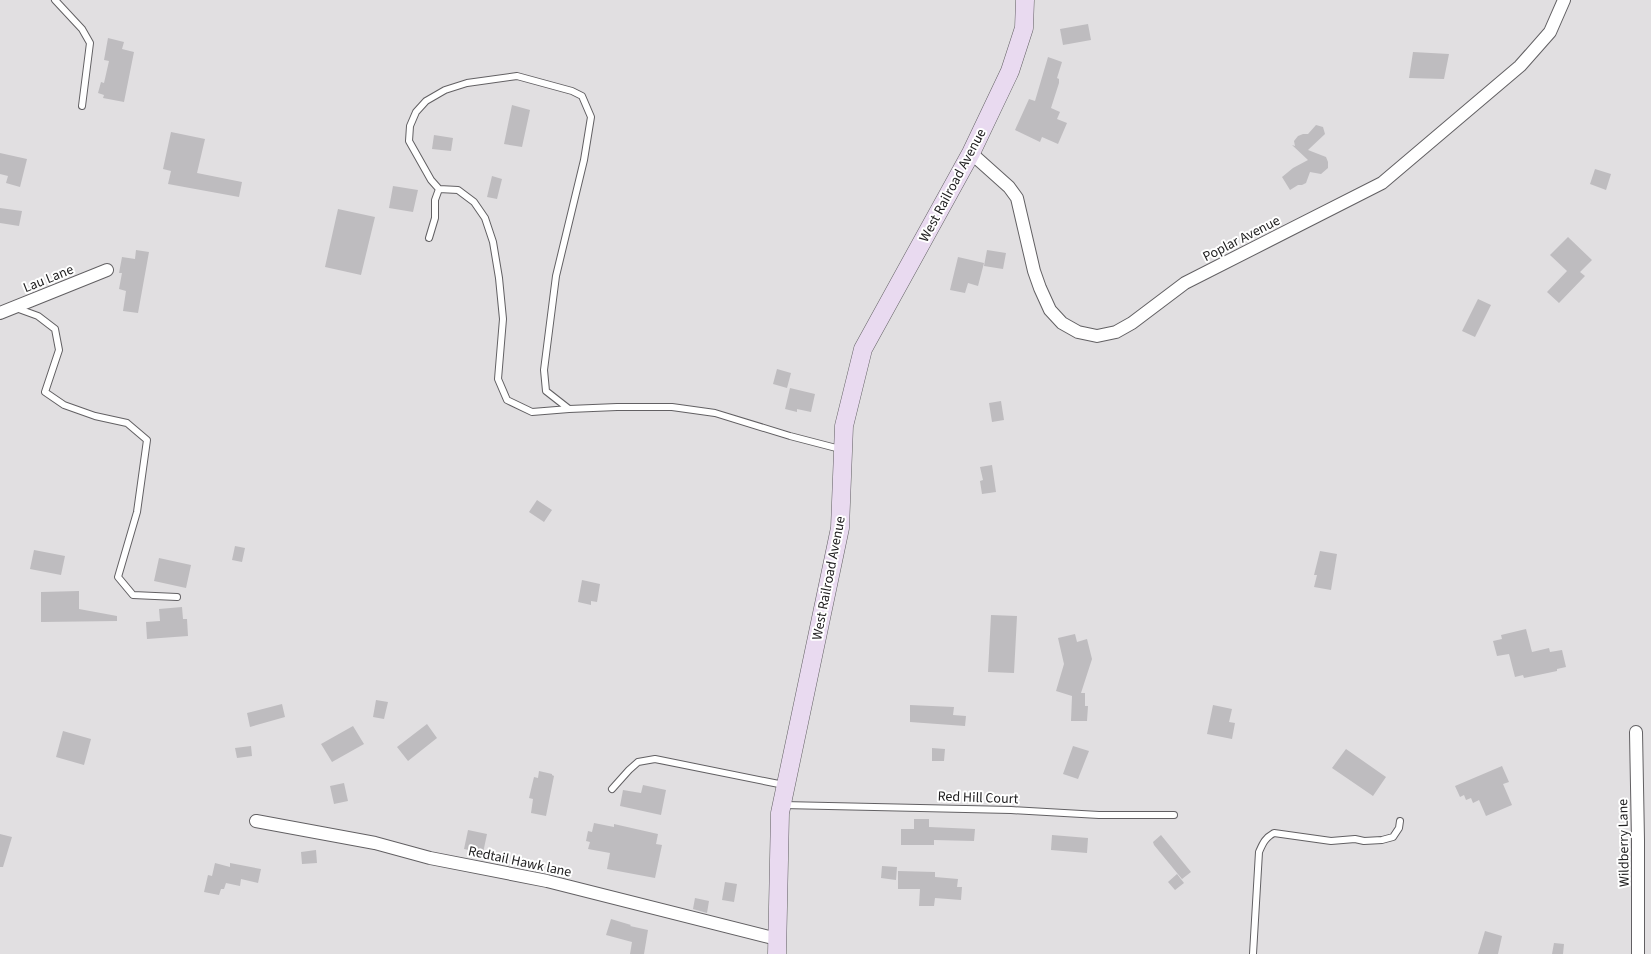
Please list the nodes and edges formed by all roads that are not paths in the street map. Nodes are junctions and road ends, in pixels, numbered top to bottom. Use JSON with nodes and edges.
{"nodes":[{"id":1,"x":55,"y":0,"type":"edge"},
{"id":2,"x":1026,"y":0,"type":"edge"},
{"id":3,"x":1564,"y":0,"type":"edge"},
{"id":4,"x":82,"y":106,"type":"dead end"},
{"id":5,"x":971,"y":153,"type":"junction"},
{"id":6,"x":439,"y":189,"type":"junction"},
{"id":7,"x":429,"y":238,"type":"dead end"},
{"id":8,"x":107,"y":270,"type":"dead end"},
{"id":9,"x":14,"y":308,"type":"junction"},
{"id":10,"x":0,"y":313,"type":"edge"},
{"id":11,"x":569,"y":409,"type":"junction"},
{"id":12,"x":842,"y":449,"type":"junction"},
{"id":13,"x":177,"y":597,"type":"dead end"},
{"id":14,"x":1636,"y":732,"type":"dead end"},
{"id":15,"x":786,"y":786,"type":"junction"},
{"id":16,"x":612,"y":789,"type":"dead end"},
{"id":17,"x":782,"y":805,"type":"junction"},
{"id":18,"x":1174,"y":815,"type":"dead end"},
{"id":19,"x":256,"y":821,"type":"dead end"},
{"id":20,"x":1400,"y":821,"type":"dead end"},
{"id":21,"x":777,"y":946,"type":"edge"},
{"id":22,"x":1253,"y":954,"type":"edge"},
{"id":23,"x":1638,"y":954,"type":"edge"}],
"edges":[{"from":1,"to":4,"type":"lane"},
{"from":2,"to":5,"type":"main road","name":"West Railroad Avenue"},
{"from":3,"to":5,"type":"street","name":"Poplar Avenue"},
{"from":5,"to":12,"type":"main road","name":"West Railroad Avenue"},
{"from":6,"to":7,"type":"lane"},
{"from":6,"to":11,"type":"lane"},
{"from":6,"to":11,"type":"lane"},
{"from":8,"to":9,"type":"street","name":"Lau Lane"},
{"from":9,"to":10,"type":"street","name":"Lau Lane"},
{"from":9,"to":13,"type":"lane"},
{"from":11,"to":12,"type":"lane"},
{"from":12,"to":15,"type":"main road","name":"West Railroad Avenue"},
{"from":14,"to":23,"type":"street","name":"Wildberry Lane"},
{"from":15,"to":16,"type":"lane"},
{"from":15,"to":17,"type":"main road","name":"West Railroad Avenue"},
{"from":17,"to":18,"type":"lane","name":"Red Hill Court"},
{"from":17,"to":21,"type":"main road","name":"West Railroad Avenue"},
{"from":19,"to":21,"type":"street","name":"Redtail Hawk lane"},
{"from":20,"to":22,"type":"lane"}]}
